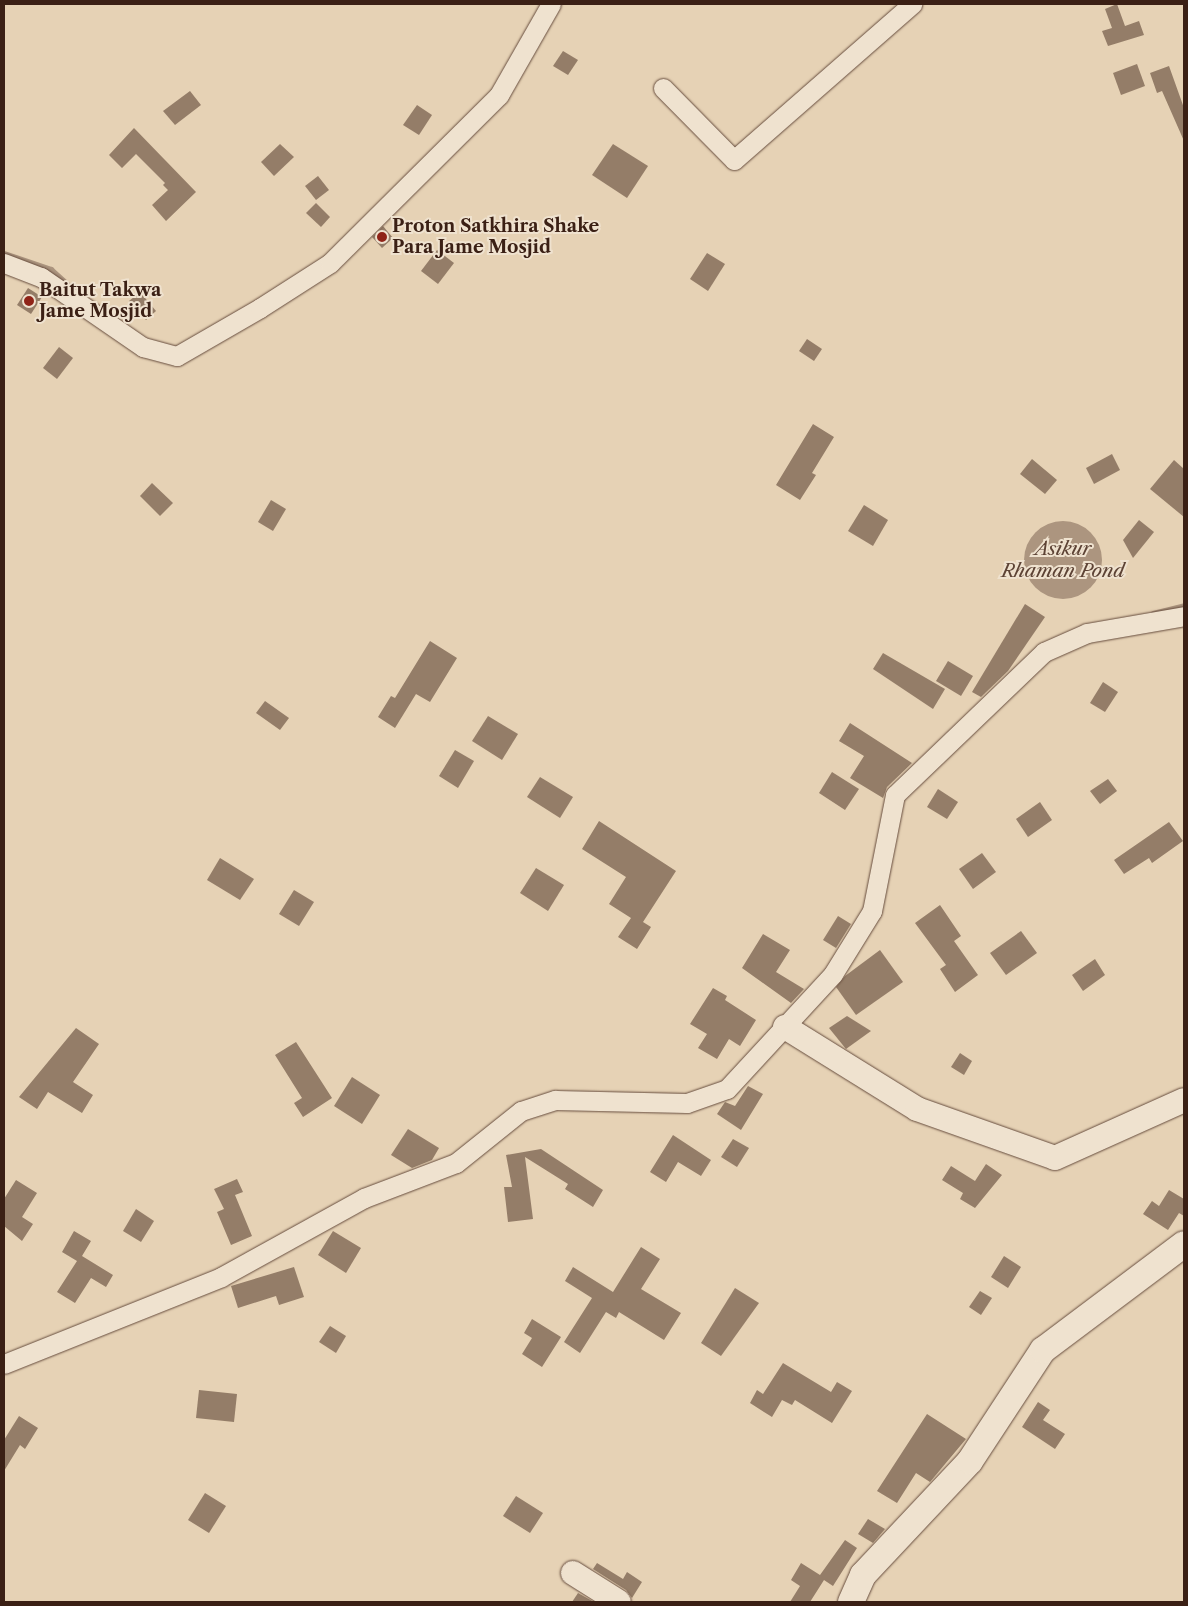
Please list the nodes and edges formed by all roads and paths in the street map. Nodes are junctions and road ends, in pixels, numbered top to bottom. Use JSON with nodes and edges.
{"nodes":[{"id":1,"x":551,"y":4,"type":"edge"},
{"id":2,"x":912,"y":4,"type":"edge"},
{"id":3,"x":663,"y":88,"type":"dead end"},
{"id":4,"x":4,"y":263,"type":"edge"},
{"id":5,"x":1184,"y":616,"type":"edge"},
{"id":6,"x":784,"y":1027,"type":"junction"},
{"id":7,"x":1184,"y":1100,"type":"edge"},
{"id":8,"x":1184,"y":1244,"type":"edge"},
{"id":9,"x":4,"y":1364,"type":"edge"},
{"id":10,"x":573,"y":1573,"type":"dead end"},
{"id":11,"x":619,"y":1602,"type":"edge"},
{"id":12,"x":851,"y":1602,"type":"edge"}],
"edges":[{"from":1,"to":4,"type":"street"},
{"from":2,"to":3,"type":"street"},
{"from":5,"to":6,"type":"street"},
{"from":6,"to":7,"type":"street"},
{"from":6,"to":9,"type":"street"},
{"from":8,"to":12,"type":"main road"},
{"from":10,"to":11,"type":"street"}]}
